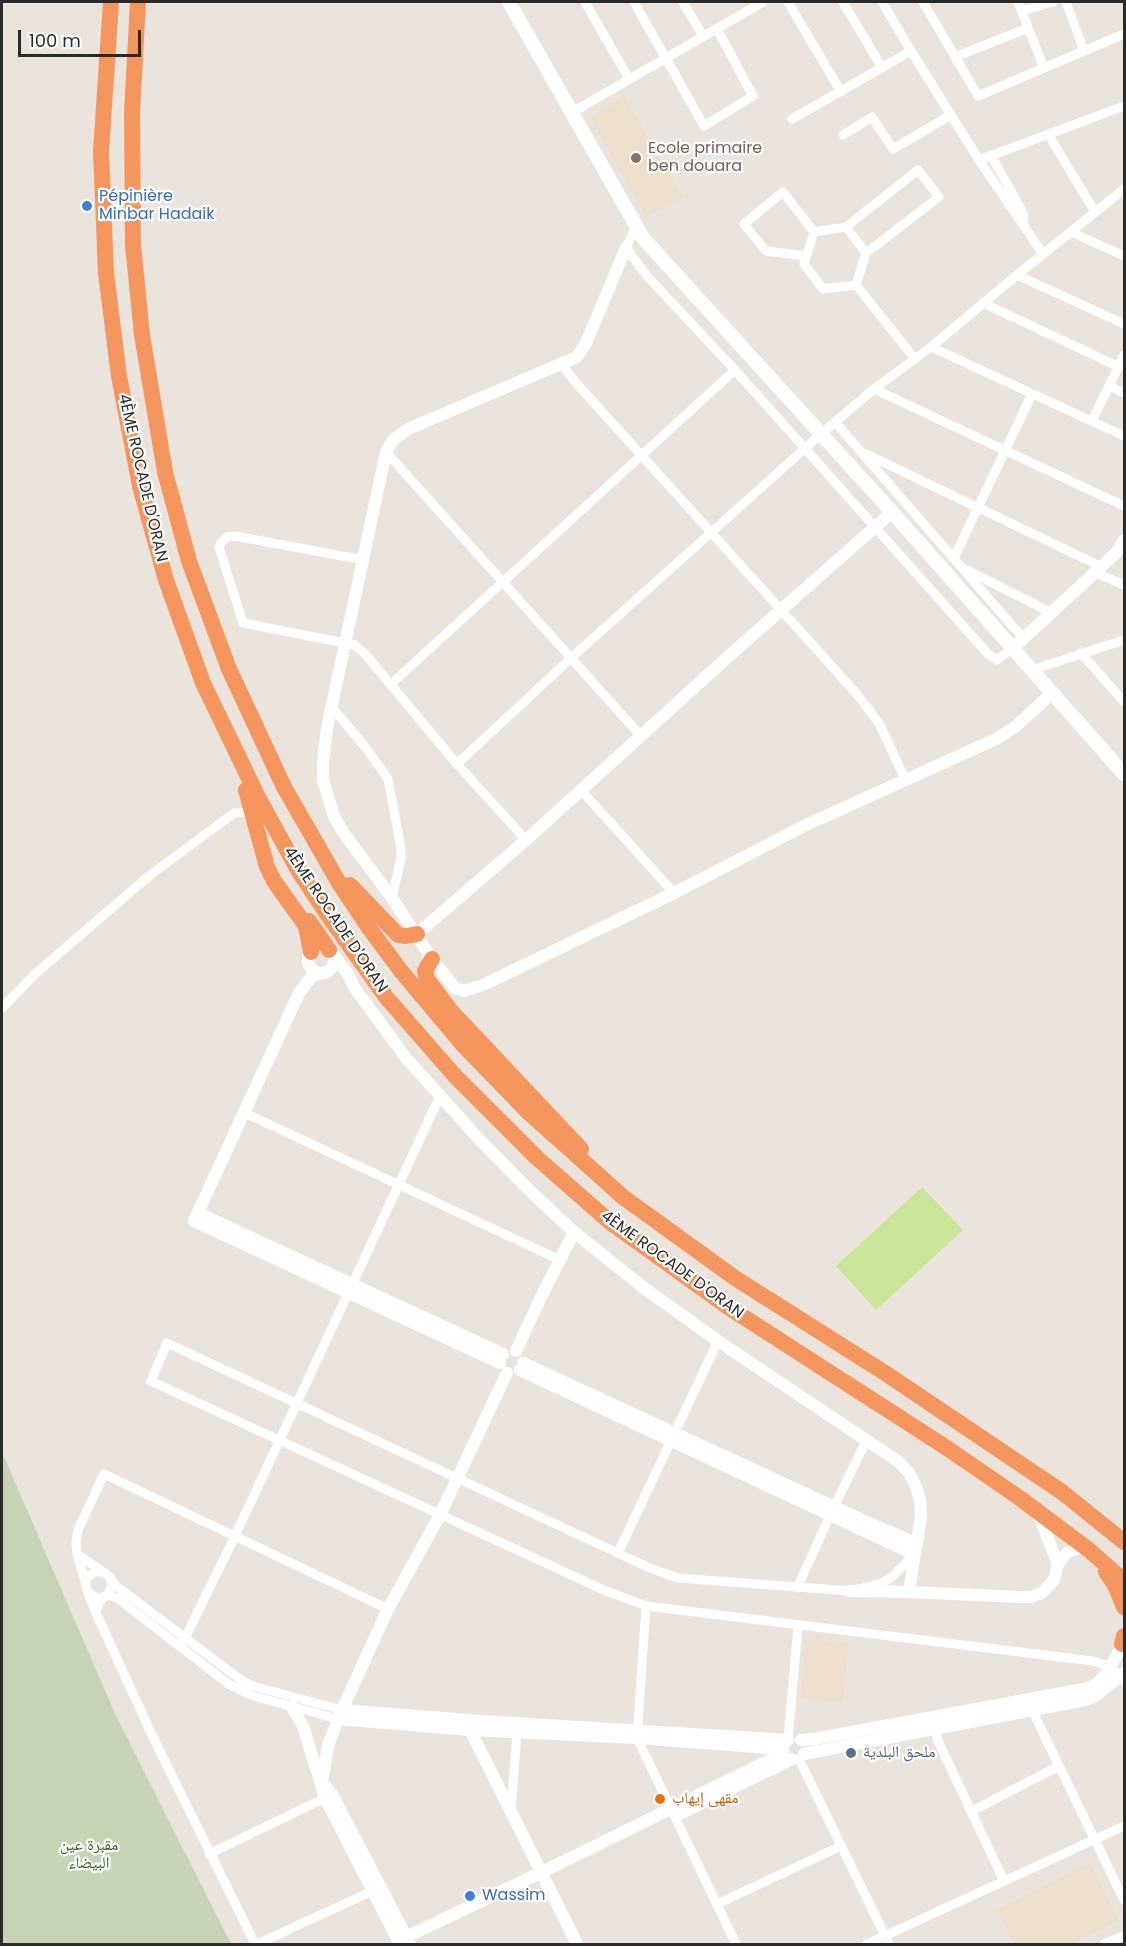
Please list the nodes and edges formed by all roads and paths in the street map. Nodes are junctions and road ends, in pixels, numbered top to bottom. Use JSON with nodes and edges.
{"nodes":[{"id":1,"x":111,"y":2,"type":"edge"},
{"id":2,"x":138,"y":2,"type":"edge"},
{"id":3,"x":509,"y":2,"type":"edge"},
{"id":4,"x":585,"y":2,"type":"edge"},
{"id":5,"x":634,"y":2,"type":"edge"},
{"id":6,"x":684,"y":2,"type":"edge"},
{"id":7,"x":739,"y":2,"type":"edge"},
{"id":8,"x":764,"y":2,"type":"edge"},
{"id":9,"x":788,"y":2,"type":"edge"},
{"id":10,"x":843,"y":2,"type":"edge"},
{"id":11,"x":924,"y":2,"type":"edge"},
{"id":12,"x":1053,"y":2,"type":"edge"},
{"id":13,"x":1066,"y":2,"type":"edge"},
{"id":14,"x":886,"y":3,"type":"edge"},
{"id":15,"x":1020,"y":6,"type":"edge"},
{"id":16,"x":746,"y":12,"type":"junction"},
{"id":17,"x":1028,"y":28,"type":"junction"},
{"id":18,"x":717,"y":29,"type":"junction"},
{"id":19,"x":1125,"y":34,"type":"edge"},
{"id":20,"x":704,"y":36,"type":"junction"},
{"id":21,"x":911,"y":51,"type":"junction"},
{"id":22,"x":1084,"y":51,"type":"junction"},
{"id":23,"x":955,"y":57,"type":"junction"},
{"id":24,"x":666,"y":58,"type":"junction"},
{"id":25,"x":882,"y":68,"type":"junction"},
{"id":26,"x":1044,"y":68,"type":"junction"},
{"id":27,"x":629,"y":79,"type":"junction"},
{"id":28,"x":841,"y":92,"type":"junction"},
{"id":29,"x":1125,"y":106,"type":"edge"},
{"id":30,"x":571,"y":113,"type":"junction"},
{"id":31,"x":951,"y":115,"type":"junction"},
{"id":32,"x":792,"y":119,"type":"dead end"},
{"id":33,"x":843,"y":135,"type":"dead end"},
{"id":34,"x":1048,"y":135,"type":"junction"},
{"id":35,"x":991,"y":155,"type":"junction"},
{"id":36,"x":979,"y":160,"type":"junction"},
{"id":37,"x":1125,"y":189,"type":"edge"},
{"id":38,"x":1095,"y":213,"type":"junction"},
{"id":39,"x":636,"y":226,"type":"junction"},
{"id":40,"x":846,"y":227,"type":"junction"},
{"id":41,"x":1024,"y":227,"type":"junction"},
{"id":42,"x":814,"y":232,"type":"junction"},
{"id":43,"x":1071,"y":232,"type":"junction"},
{"id":44,"x":626,"y":248,"type":"junction"},
{"id":45,"x":866,"y":252,"type":"junction"},
{"id":46,"x":1043,"y":254,"type":"junction"},
{"id":47,"x":806,"y":256,"type":"junction"},
{"id":48,"x":1125,"y":256,"type":"edge"},
{"id":49,"x":1017,"y":275,"type":"junction"},
{"id":50,"x":856,"y":285,"type":"junction"},
{"id":51,"x":983,"y":303,"type":"junction"},
{"id":52,"x":1125,"y":324,"type":"edge"},
{"id":53,"x":931,"y":347,"type":"junction"},
{"id":54,"x":1125,"y":355,"type":"edge"},
{"id":55,"x":915,"y":359,"type":"junction"},
{"id":56,"x":562,"y":364,"type":"junction"},
{"id":57,"x":1119,"y":367,"type":"junction"},
{"id":58,"x":735,"y":370,"type":"junction"},
{"id":59,"x":1109,"y":386,"type":"junction"},
{"id":60,"x":874,"y":389,"type":"junction"},
{"id":61,"x":1125,"y":393,"type":"edge"},
{"id":62,"x":1032,"y":394,"type":"junction"},
{"id":63,"x":835,"y":422,"type":"junction"},
{"id":64,"x":1092,"y":422,"type":"junction"},
{"id":65,"x":821,"y":434,"type":"junction"},
{"id":66,"x":1125,"y":436,"type":"edge"},
{"id":67,"x":804,"y":449,"type":"junction"},
{"id":68,"x":1004,"y":450,"type":"junction"},
{"id":69,"x":860,"y":451,"type":"junction"},
{"id":70,"x":386,"y":452,"type":"junction"},
{"id":71,"x":641,"y":456,"type":"junction"},
{"id":72,"x":1125,"y":506,"type":"edge"},
{"id":73,"x":978,"y":507,"type":"junction"},
{"id":74,"x":892,"y":512,"type":"junction"},
{"id":75,"x":874,"y":527,"type":"junction"},
{"id":76,"x":712,"y":532,"type":"junction"},
{"id":77,"x":1125,"y":540,"type":"edge"},
{"id":78,"x":954,"y":558,"type":"junction"},
{"id":79,"x":364,"y":561,"type":"junction"},
{"id":80,"x":962,"y":567,"type":"junction"},
{"id":81,"x":1097,"y":569,"type":"junction"},
{"id":82,"x":503,"y":582,"type":"junction"},
{"id":83,"x":1125,"y":585,"type":"edge"},
{"id":84,"x":780,"y":610,"type":"junction"},
{"id":85,"x":1050,"y":612,"type":"junction"},
{"id":86,"x":1023,"y":638,"type":"junction"},
{"id":87,"x":1125,"y":640,"type":"edge"},
{"id":88,"x":346,"y":642,"type":"junction"},
{"id":89,"x":1013,"y":648,"type":"junction"},
{"id":90,"x":1081,"y":653,"type":"junction"},
{"id":91,"x":570,"y":658,"type":"junction"},
{"id":92,"x":1032,"y":670,"type":"junction"},
{"id":93,"x":390,"y":686,"type":"junction"},
{"id":94,"x":1052,"y":693,"type":"junction"},
{"id":95,"x":1125,"y":702,"type":"edge"},
{"id":96,"x":331,"y":706,"type":"junction"},
{"id":97,"x":641,"y":736,"type":"junction"},
{"id":98,"x":235,"y":752,"type":"junction"},
{"id":99,"x":457,"y":764,"type":"junction"},
{"id":100,"x":1125,"y":774,"type":"edge"},
{"id":101,"x":906,"y":781,"type":"junction"},
{"id":102,"x":582,"y":790,"type":"junction"},
{"id":103,"x":253,"y":812,"type":"junction"},
{"id":104,"x":526,"y":840,"type":"junction"},
{"id":105,"x":320,"y":852,"type":"junction"},
{"id":106,"x":674,"y":893,"type":"junction"},
{"id":107,"x":392,"y":898,"type":"junction"},
{"id":108,"x":325,"y":911,"type":"junction"},
{"id":109,"x":417,"y":934,"type":"junction"},
{"id":110,"x":331,"y":951,"type":"junction"},
{"id":111,"x":310,"y":956,"type":"junction"},
{"id":112,"x":432,"y":959,"type":"junction"},
{"id":113,"x":326,"y":972,"type":"junction"},
{"id":114,"x":354,"y":987,"type":"junction"},
{"id":115,"x":299,"y":993,"type":"junction"},
{"id":116,"x":2,"y":1008,"type":"edge"},
{"id":117,"x":440,"y":1096,"type":"junction"},
{"id":118,"x":245,"y":1113,"type":"junction"},
{"id":119,"x":399,"y":1184,"type":"junction"},
{"id":120,"x":623,"y":1197,"type":"junction"},
{"id":121,"x":574,"y":1232,"type":"junction"},
{"id":122,"x":560,"y":1260,"type":"junction"},
{"id":123,"x":351,"y":1288,"type":"junction"},
{"id":124,"x":718,"y":1341,"type":"junction"},
{"id":125,"x":511,"y":1365,"type":"junction"},
{"id":126,"x":296,"y":1404,"type":"junction"},
{"id":127,"x":672,"y":1437,"type":"junction"},
{"id":128,"x":867,"y":1439,"type":"junction"},
{"id":129,"x":280,"y":1441,"type":"junction"},
{"id":130,"x":457,"y":1478,"type":"junction"},
{"id":131,"x":1036,"y":1510,"type":"junction"},
{"id":132,"x":832,"y":1511,"type":"junction"},
{"id":133,"x":440,"y":1515,"type":"junction"},
{"id":134,"x":235,"y":1536,"type":"junction"},
{"id":135,"x":1125,"y":1542,"type":"edge"},
{"id":136,"x":1087,"y":1548,"type":"junction"},
{"id":137,"x":915,"y":1549,"type":"junction"},
{"id":138,"x":618,"y":1553,"type":"junction"},
{"id":139,"x":77,"y":1554,"type":"junction"},
{"id":140,"x":1058,"y":1564,"type":"junction"},
{"id":141,"x":106,"y":1574,"type":"junction"},
{"id":142,"x":1125,"y":1581,"type":"edge"},
{"id":143,"x":86,"y":1588,"type":"junction"},
{"id":144,"x":797,"y":1588,"type":"junction"},
{"id":145,"x":850,"y":1591,"type":"junction"},
{"id":146,"x":909,"y":1592,"type":"junction"},
{"id":147,"x":105,"y":1596,"type":"junction"},
{"id":148,"x":646,"y":1606,"type":"junction"},
{"id":149,"x":1125,"y":1607,"type":"edge"},
{"id":150,"x":388,"y":1609,"type":"junction"},
{"id":151,"x":96,"y":1613,"type":"junction"},
{"id":152,"x":798,"y":1626,"type":"junction"},
{"id":153,"x":182,"y":1641,"type":"junction"},
{"id":154,"x":1123,"y":1643,"type":"edge"},
{"id":155,"x":1125,"y":1663,"type":"edge"},
{"id":156,"x":1120,"y":1674,"type":"edge"},
{"id":157,"x":292,"y":1707,"type":"junction"},
{"id":158,"x":1032,"y":1710,"type":"junction"},
{"id":159,"x":340,"y":1714,"type":"junction"},
{"id":160,"x":933,"y":1723,"type":"junction"},
{"id":161,"x":470,"y":1725,"type":"junction"},
{"id":162,"x":517,"y":1732,"type":"junction"},
{"id":163,"x":637,"y":1734,"type":"junction"},
{"id":164,"x":792,"y":1752,"type":"junction"},
{"id":165,"x":1059,"y":1766,"type":"junction"},
{"id":166,"x":322,"y":1782,"type":"junction"},
{"id":167,"x":329,"y":1796,"type":"junction"},
{"id":168,"x":511,"y":1811,"type":"junction"},
{"id":169,"x":972,"y":1811,"type":"junction"},
{"id":170,"x":674,"y":1812,"type":"junction"},
{"id":171,"x":1125,"y":1826,"type":"edge"},
{"id":172,"x":1095,"y":1840,"type":"junction"},
{"id":173,"x":841,"y":1846,"type":"junction"},
{"id":174,"x":209,"y":1854,"type":"junction"},
{"id":175,"x":544,"y":1876,"type":"junction"},
{"id":176,"x":1004,"y":1881,"type":"junction"},
{"id":177,"x":378,"y":1889,"type":"junction"},
{"id":178,"x":1125,"y":1900,"type":"edge"},
{"id":179,"x":717,"y":1904,"type":"junction"},
{"id":180,"x":1125,"y":1936,"type":"edge"},
{"id":181,"x":887,"y":1940,"type":"edge"},
{"id":182,"x":405,"y":1942,"type":"edge"},
{"id":183,"x":256,"y":1944,"type":"edge"},
{"id":184,"x":578,"y":1944,"type":"edge"},
{"id":185,"x":736,"y":1944,"type":"edge"},
{"id":186,"x":867,"y":1944,"type":"edge"},
{"id":187,"x":1104,"y":1944,"type":"edge"}],
"edges":[{"from":1,"to":98,"type":"highway","name":"4ÈME ROCADE D'ORAN"},
{"from":2,"to":105,"type":"highway","name":"4ÈME ROCADE D'ORAN"},
{"from":3,"to":30,"type":"main road"},
{"from":4,"to":27,"type":"street"},
{"from":5,"to":24,"type":"street"},
{"from":6,"to":20,"type":"street"},
{"from":7,"to":16,"type":"street"},
{"from":8,"to":16,"type":"street"},
{"from":9,"to":28,"type":"street"},
{"from":10,"to":25,"type":"street"},
{"from":11,"to":23,"type":"street"},
{"from":12,"to":15,"type":"street"},
{"from":13,"to":22,"type":"street"},
{"from":14,"to":21,"type":"street"},
{"from":15,"to":17,"type":"street"},
{"from":16,"to":18,"type":"street"},
{"from":17,"to":23,"type":"street"},
{"from":17,"to":26,"type":"street"},
{"from":18,"to":20,"type":"street"},
{"from":18,"to":24,"type":"street"},
{"from":19,"to":22,"type":"street"},
{"from":20,"to":24,"type":"street"},
{"from":21,"to":25,"type":"street"},
{"from":21,"to":31,"type":"street"},
{"from":22,"to":26,"type":"street"},
{"from":23,"to":26,"type":"street"},
{"from":24,"to":27,"type":"street"},
{"from":25,"to":28,"type":"street"},
{"from":27,"to":30,"type":"street"},
{"from":28,"to":32,"type":"street"},
{"from":29,"to":34,"type":"street"},
{"from":30,"to":39,"type":"main road"},
{"from":31,"to":33,"type":"street"},
{"from":31,"to":36,"type":"street"},
{"from":34,"to":35,"type":"street"},
{"from":34,"to":38,"type":"street"},
{"from":35,"to":36,"type":"street"},
{"from":35,"to":41,"type":"street"},
{"from":36,"to":41,"type":"street"},
{"from":37,"to":38,"type":"street"},
{"from":38,"to":43,"type":"street"},
{"from":39,"to":44,"type":"street"},
{"from":39,"to":65,"type":"main road"},
{"from":40,"to":42,"type":"street"},
{"from":40,"to":45,"type":"street"},
{"from":40,"to":45,"type":"street"},
{"from":41,"to":46,"type":"street"},
{"from":42,"to":47,"type":"street"},
{"from":42,"to":47,"type":"street"},
{"from":43,"to":46,"type":"street"},
{"from":43,"to":48,"type":"street"},
{"from":44,"to":56,"type":"street"},
{"from":44,"to":58,"type":"street"},
{"from":45,"to":50,"type":"street"},
{"from":46,"to":49,"type":"street"},
{"from":47,"to":50,"type":"street"},
{"from":49,"to":51,"type":"street"},
{"from":49,"to":52,"type":"street"},
{"from":50,"to":55,"type":"street"},
{"from":51,"to":53,"type":"street"},
{"from":51,"to":57,"type":"street"},
{"from":53,"to":55,"type":"street"},
{"from":53,"to":62,"type":"street"},
{"from":54,"to":57,"type":"street"},
{"from":55,"to":60,"type":"street"},
{"from":56,"to":70,"type":"street"},
{"from":56,"to":71,"type":"street"},
{"from":57,"to":59,"type":"street"},
{"from":58,"to":67,"type":"street"},
{"from":58,"to":71,"type":"street"},
{"from":59,"to":61,"type":"street"},
{"from":59,"to":64,"type":"street"},
{"from":60,"to":63,"type":"street"},
{"from":60,"to":68,"type":"street"},
{"from":62,"to":64,"type":"street"},
{"from":62,"to":68,"type":"street"},
{"from":63,"to":65,"type":"street"},
{"from":63,"to":69,"type":"street"},
{"from":64,"to":66,"type":"street"},
{"from":65,"to":67,"type":"street"},
{"from":65,"to":74,"type":"main road"},
{"from":67,"to":75,"type":"street"},
{"from":67,"to":76,"type":"street"},
{"from":68,"to":72,"type":"street"},
{"from":68,"to":73,"type":"street"},
{"from":69,"to":73,"type":"street"},
{"from":69,"to":78,"type":"street"},
{"from":70,"to":79,"type":"street"},
{"from":70,"to":82,"type":"street"},
{"from":71,"to":76,"type":"street"},
{"from":71,"to":82,"type":"street"},
{"from":73,"to":78,"type":"street"},
{"from":73,"to":81,"type":"street"},
{"from":74,"to":75,"type":"street"},
{"from":74,"to":89,"type":"main road"},
{"from":75,"to":84,"type":"street"},
{"from":75,"to":89,"type":"street"},
{"from":76,"to":84,"type":"street"},
{"from":76,"to":91,"type":"street"},
{"from":77,"to":81,"type":"street"},
{"from":78,"to":80,"type":"street"},
{"from":79,"to":88,"type":"street"},
{"from":79,"to":88,"type":"street"},
{"from":80,"to":85,"type":"street"},
{"from":80,"to":86,"type":"street"},
{"from":81,"to":83,"type":"street"},
{"from":81,"to":85,"type":"street"},
{"from":82,"to":91,"type":"street"},
{"from":82,"to":93,"type":"street"},
{"from":84,"to":97,"type":"street"},
{"from":84,"to":101,"type":"street"},
{"from":85,"to":86,"type":"street"},
{"from":86,"to":89,"type":"street"},
{"from":87,"to":90,"type":"street"},
{"from":88,"to":93,"type":"street"},
{"from":88,"to":96,"type":"street"},
{"from":89,"to":92,"type":"main road"},
{"from":90,"to":92,"type":"street"},
{"from":90,"to":95,"type":"street"},
{"from":91,"to":97,"type":"street"},
{"from":91,"to":99,"type":"street"},
{"from":92,"to":94,"type":"main road"},
{"from":93,"to":99,"type":"street"},
{"from":94,"to":100,"type":"main road"},
{"from":94,"to":101,"type":"street"},
{"from":96,"to":107,"type":"street"},
{"from":96,"to":107,"type":"street"},
{"from":97,"to":102,"type":"street"},
{"from":98,"to":103,"type":"highway"},
{"from":98,"to":108,"type":"highway","name":"4ÈME ROCADE D'ORAN"},
{"from":99,"to":104,"type":"street"},
{"from":101,"to":106,"type":"street"},
{"from":102,"to":104,"type":"street"},
{"from":102,"to":106,"type":"street"},
{"from":103,"to":111,"type":"highway"},
{"from":103,"to":116,"type":"street"},
{"from":104,"to":109,"type":"street"},
{"from":105,"to":109,"type":"highway"},
{"from":105,"to":120,"type":"highway","name":"4ÈME ROCADE D'ORAN"},
{"from":106,"to":112,"type":"street"},
{"from":107,"to":109,"type":"street"},
{"from":108,"to":110,"type":"highway"},
{"from":108,"to":131,"type":"highway","name":"4ÈME ROCADE D'ORAN"},
{"from":109,"to":112,"type":"street"},
{"from":110,"to":111,"type":"street"},
{"from":110,"to":113,"type":"street"},
{"from":110,"to":114,"type":"street"},
{"from":111,"to":113,"type":"street"},
{"from":111,"to":115,"type":"street"},
{"from":112,"to":120,"type":"highway"},
{"from":113,"to":114,"type":"street"},
{"from":113,"to":115,"type":"street"},
{"from":114,"to":117,"type":"street"},
{"from":115,"to":118,"type":"street"},
{"from":117,"to":119,"type":"street"},
{"from":117,"to":121,"type":"street"},
{"from":118,"to":119,"type":"street"},
{"from":118,"to":123,"type":"street"},
{"from":119,"to":122,"type":"street"},
{"from":119,"to":123,"type":"street"},
{"from":120,"to":135,"type":"highway","name":"4ÈME ROCADE D'ORAN"},
{"from":121,"to":122,"type":"street"},
{"from":121,"to":124,"type":"street"},
{"from":122,"to":125,"type":"street"},
{"from":123,"to":125,"type":"street"},
{"from":123,"to":126,"type":"street"},
{"from":124,"to":127,"type":"street"},
{"from":124,"to":128,"type":"street"},
{"from":125,"to":127,"type":"street"},
{"from":125,"to":130,"type":"street"},
{"from":126,"to":129,"type":"street"},
{"from":126,"to":129,"type":"street"},
{"from":126,"to":130,"type":"street"},
{"from":127,"to":132,"type":"street"},
{"from":127,"to":138,"type":"street"},
{"from":128,"to":132,"type":"street"},
{"from":128,"to":137,"type":"street"},
{"from":129,"to":133,"type":"street"},
{"from":129,"to":134,"type":"street"},
{"from":130,"to":133,"type":"street"},
{"from":130,"to":138,"type":"street"},
{"from":131,"to":136,"type":"highway","name":"4ÈME ROCADE D'ORAN"},
{"from":131,"to":140,"type":"street"},
{"from":132,"to":137,"type":"street"},
{"from":132,"to":144,"type":"street"},
{"from":133,"to":148,"type":"street"},
{"from":133,"to":150,"type":"street"},
{"from":134,"to":139,"type":"street"},
{"from":134,"to":150,"type":"street"},
{"from":134,"to":153,"type":"street"},
{"from":136,"to":140,"type":"street"},
{"from":136,"to":142,"type":"highway","name":"4ÈME ROCADE D'ORAN"},
{"from":136,"to":149,"type":"highway"},
{"from":137,"to":145,"type":"street"},
{"from":137,"to":146,"type":"street"},
{"from":138,"to":144,"type":"street"},
{"from":139,"to":141,"type":"street"},
{"from":139,"to":143,"type":"street"},
{"from":140,"to":146,"type":"street"},
{"from":141,"to":143,"type":"street"},
{"from":141,"to":147,"type":"street"},
{"from":141,"to":153,"type":"street"},
{"from":143,"to":147,"type":"street"},
{"from":143,"to":151,"type":"street"},
{"from":144,"to":145,"type":"street"},
{"from":145,"to":146,"type":"street"},
{"from":147,"to":151,"type":"street"},
{"from":147,"to":153,"type":"street"},
{"from":148,"to":152,"type":"street"},
{"from":148,"to":163,"type":"street"},
{"from":150,"to":159,"type":"street"},
{"from":151,"to":174,"type":"street"},
{"from":152,"to":156,"type":"street"},
{"from":152,"to":164,"type":"street"},
{"from":153,"to":157,"type":"street"},
{"from":153,"to":159,"type":"street"},
{"from":154,"to":155,"type":"street"},
{"from":154,"to":156,"type":"street"},
{"from":156,"to":158,"type":"street"},
{"from":156,"to":160,"type":"street"},
{"from":157,"to":159,"type":"street"},
{"from":157,"to":166,"type":"street"},
{"from":158,"to":160,"type":"street"},
{"from":158,"to":165,"type":"street"},
{"from":159,"to":161,"type":"street"},
{"from":159,"to":166,"type":"street"},
{"from":160,"to":164,"type":"street"},
{"from":160,"to":164,"type":"street"},
{"from":160,"to":169,"type":"street"},
{"from":161,"to":162,"type":"street"},
{"from":161,"to":163,"type":"street"},
{"from":161,"to":168,"type":"street"},
{"from":162,"to":163,"type":"street"},
{"from":162,"to":168,"type":"street"},
{"from":163,"to":164,"type":"street"},
{"from":163,"to":170,"type":"street"},
{"from":164,"to":170,"type":"street"},
{"from":164,"to":173,"type":"street"},
{"from":165,"to":169,"type":"street"},
{"from":165,"to":172,"type":"street"},
{"from":166,"to":167,"type":"street"},
{"from":167,"to":174,"type":"street"},
{"from":167,"to":177,"type":"street"},
{"from":168,"to":175,"type":"street"},
{"from":169,"to":176,"type":"street"},
{"from":170,"to":175,"type":"street"},
{"from":170,"to":179,"type":"street"},
{"from":171,"to":172,"type":"street"},
{"from":172,"to":176,"type":"street"},
{"from":172,"to":178,"type":"street"},
{"from":173,"to":179,"type":"street"},
{"from":173,"to":181,"type":"street"},
{"from":174,"to":183,"type":"street"},
{"from":175,"to":182,"type":"street"},
{"from":175,"to":184,"type":"street"},
{"from":176,"to":181,"type":"street"},
{"from":177,"to":182,"type":"street"},
{"from":177,"to":183,"type":"street"},
{"from":179,"to":185,"type":"street"},
{"from":180,"to":187,"type":"street"},
{"from":181,"to":186,"type":"street"}]}
